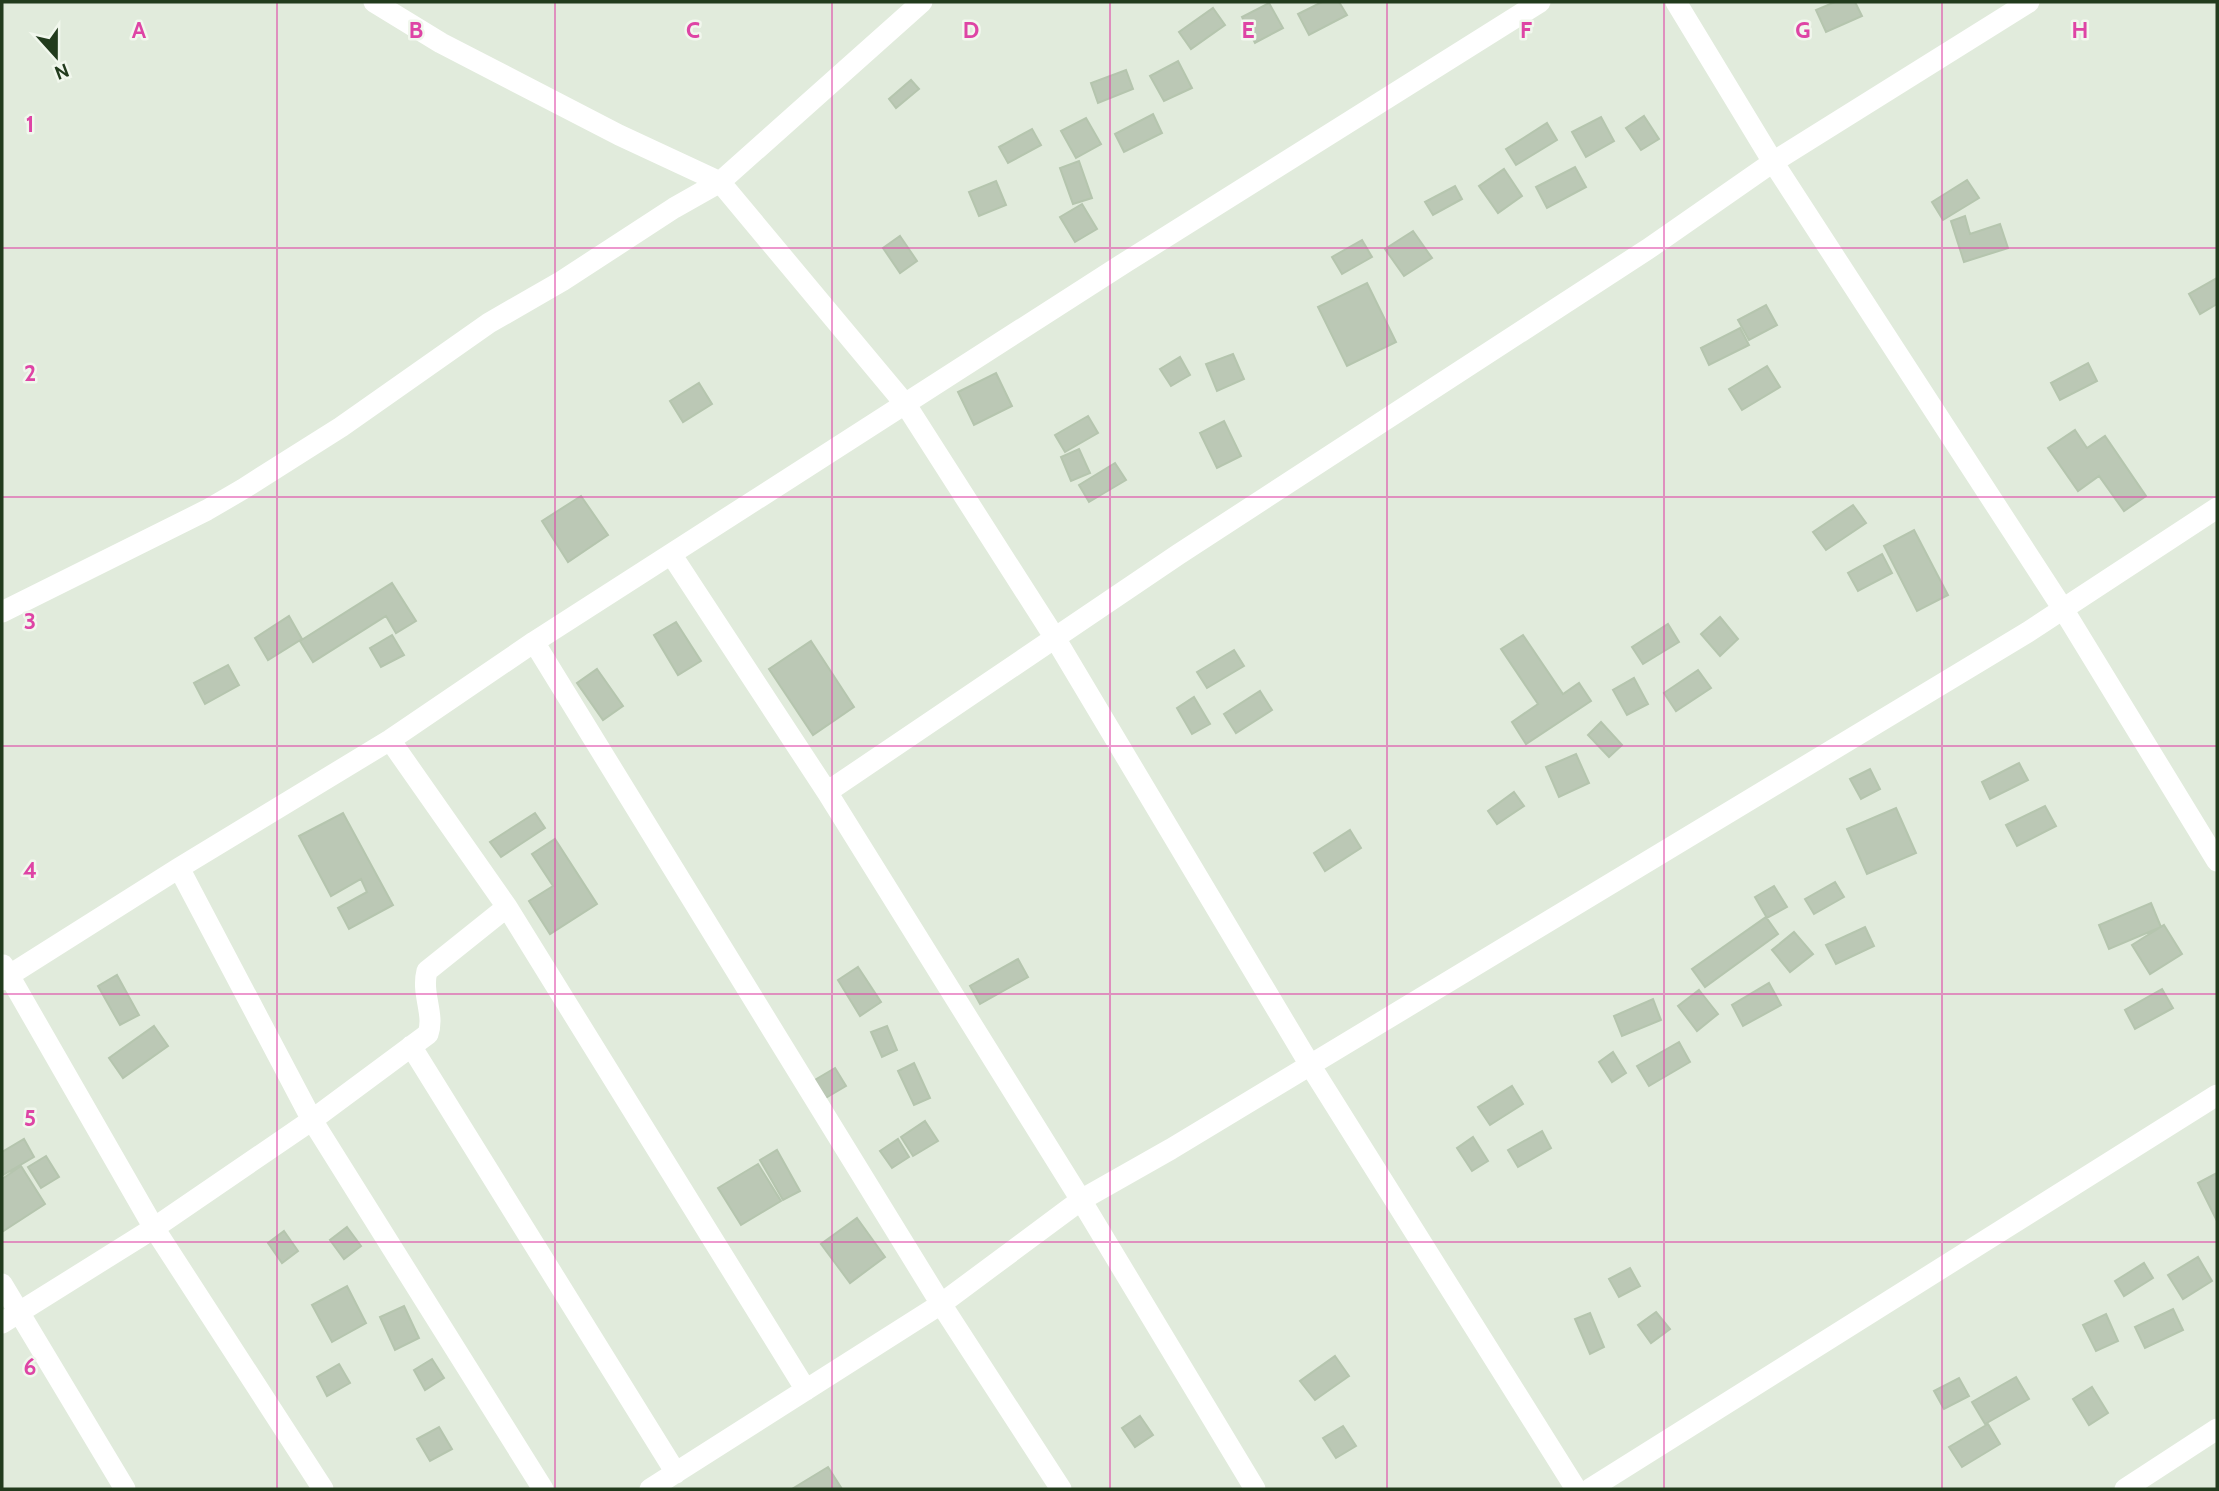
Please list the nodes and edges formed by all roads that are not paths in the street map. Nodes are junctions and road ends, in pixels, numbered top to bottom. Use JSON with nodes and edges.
{"nodes":[{"id":1,"x":374,"y":2,"type":"edge"},
{"id":2,"x":922,"y":2,"type":"edge"},
{"id":3,"x":1540,"y":2,"type":"edge"},
{"id":4,"x":1676,"y":2,"type":"edge"},
{"id":5,"x":2029,"y":2,"type":"edge"},
{"id":6,"x":1773,"y":162,"type":"junction"},
{"id":7,"x":720,"y":182,"type":"junction"},
{"id":8,"x":906,"y":405,"type":"junction"},
{"id":9,"x":2217,"y":508,"type":"edge"},
{"id":10,"x":671,"y":554,"type":"junction"},
{"id":11,"x":2063,"y":610,"type":"junction"},
{"id":12,"x":2,"y":612,"type":"edge"},
{"id":13,"x":1055,"y":638,"type":"junction"},
{"id":14,"x":534,"y":642,"type":"junction"},
{"id":15,"x":390,"y":740,"type":"junction"},
{"id":16,"x":827,"y":792,"type":"junction"},
{"id":17,"x":2217,"y":861,"type":"edge"},
{"id":18,"x":178,"y":868,"type":"junction"},
{"id":19,"x":507,"y":907,"type":"junction"},
{"id":20,"x":4,"y":973,"type":"edge"},
{"id":21,"x":411,"y":1046,"type":"junction"},
{"id":22,"x":1310,"y":1065,"type":"junction"},
{"id":23,"x":2217,"y":1095,"type":"edge"},
{"id":24,"x":313,"y":1120,"type":"junction"},
{"id":25,"x":1081,"y":1200,"type":"junction"},
{"id":26,"x":154,"y":1228,"type":"junction"},
{"id":27,"x":2,"y":1284,"type":"edge"},
{"id":28,"x":942,"y":1304,"type":"junction"},
{"id":29,"x":10,"y":1318,"type":"edge"},
{"id":30,"x":806,"y":1390,"type":"junction"},
{"id":31,"x":2217,"y":1429,"type":"edge"},
{"id":32,"x":676,"y":1473,"type":"junction"},
{"id":33,"x":125,"y":1489,"type":"edge"},
{"id":34,"x":323,"y":1489,"type":"edge"},
{"id":35,"x":543,"y":1489,"type":"edge"},
{"id":36,"x":650,"y":1489,"type":"edge"},
{"id":37,"x":1060,"y":1489,"type":"edge"},
{"id":38,"x":1255,"y":1489,"type":"edge"},
{"id":39,"x":1576,"y":1489,"type":"edge"},
{"id":40,"x":1590,"y":1489,"type":"edge"},
{"id":41,"x":2125,"y":1489,"type":"edge"}],
"edges":[{"from":1,"to":7,"type":"street"},
{"from":2,"to":7,"type":"street"},
{"from":3,"to":8,"type":"street"},
{"from":4,"to":6,"type":"street"},
{"from":5,"to":6,"type":"street"},
{"from":6,"to":11,"type":"street"},
{"from":6,"to":13,"type":"street"},
{"from":7,"to":8,"type":"street"},
{"from":7,"to":12,"type":"street"},
{"from":8,"to":10,"type":"street"},
{"from":8,"to":13,"type":"street"},
{"from":9,"to":11,"type":"street"},
{"from":10,"to":14,"type":"street"},
{"from":10,"to":16,"type":"street"},
{"from":11,"to":17,"type":"street"},
{"from":11,"to":22,"type":"street"},
{"from":13,"to":16,"type":"street"},
{"from":13,"to":22,"type":"street"},
{"from":14,"to":15,"type":"street"},
{"from":14,"to":28,"type":"street"},
{"from":15,"to":18,"type":"street"},
{"from":15,"to":19,"type":"street"},
{"from":16,"to":25,"type":"street"},
{"from":18,"to":20,"type":"street"},
{"from":18,"to":24,"type":"street"},
{"from":19,"to":21,"type":"street"},
{"from":19,"to":30,"type":"street"},
{"from":20,"to":26,"type":"street"},
{"from":21,"to":24,"type":"street"},
{"from":21,"to":32,"type":"street"},
{"from":22,"to":25,"type":"street"},
{"from":22,"to":39,"type":"street"},
{"from":23,"to":40,"type":"street"},
{"from":24,"to":26,"type":"street"},
{"from":24,"to":35,"type":"street"},
{"from":25,"to":28,"type":"street"},
{"from":25,"to":38,"type":"street"},
{"from":26,"to":29,"type":"street"},
{"from":26,"to":34,"type":"street"},
{"from":27,"to":29,"type":"street"},
{"from":28,"to":30,"type":"street"},
{"from":28,"to":37,"type":"street"},
{"from":29,"to":33,"type":"street"},
{"from":30,"to":32,"type":"street"},
{"from":31,"to":41,"type":"street"},
{"from":32,"to":36,"type":"street"}]}
